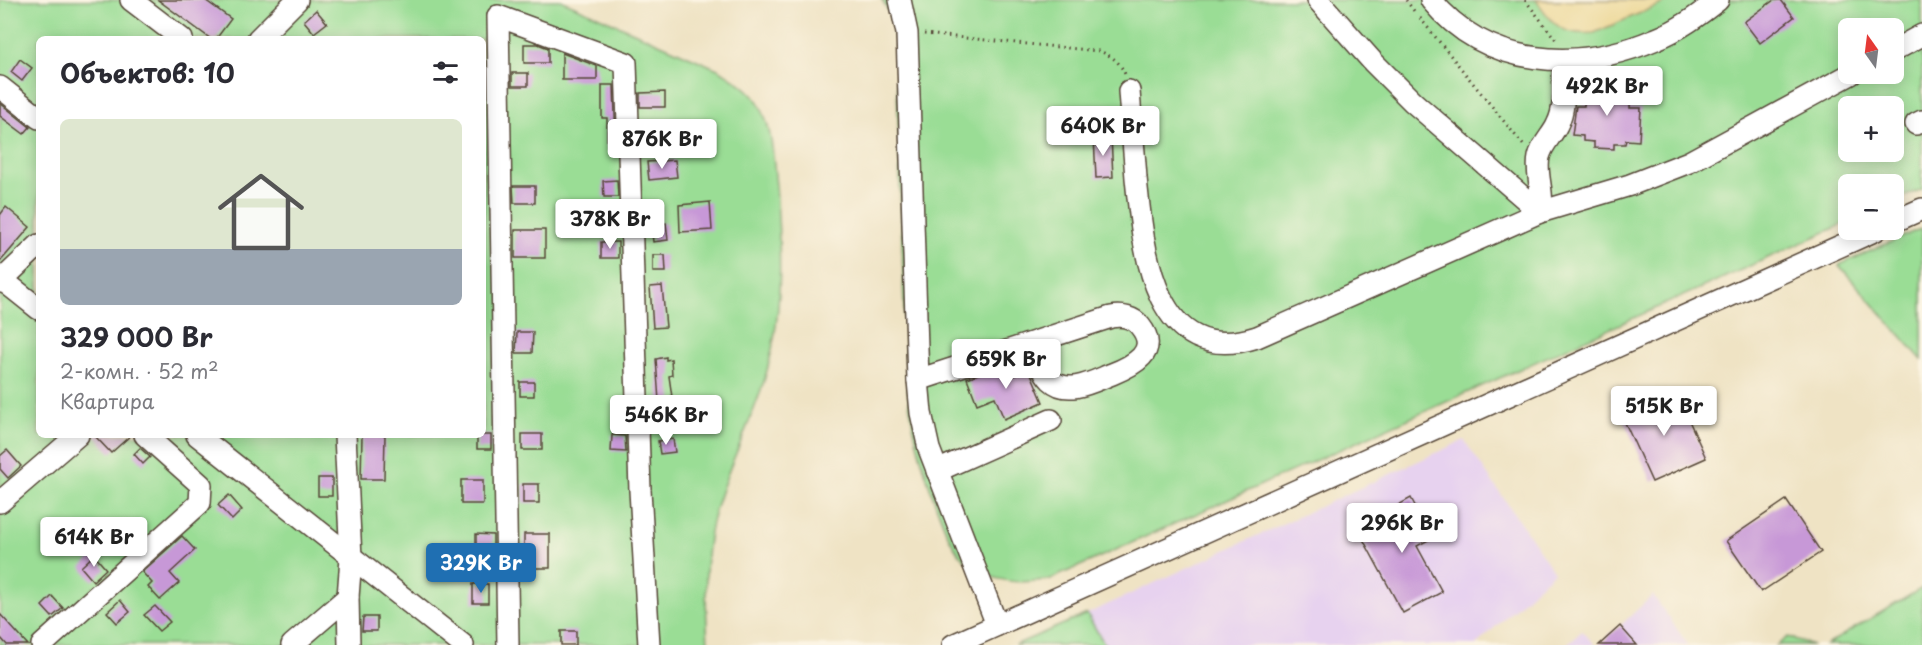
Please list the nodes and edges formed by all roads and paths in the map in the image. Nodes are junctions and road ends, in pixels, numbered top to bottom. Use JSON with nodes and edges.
{"nodes":[{"id":1,"x":131,"y":0,"type":"edge"},
{"id":2,"x":297,"y":0,"type":"edge"},
{"id":3,"x":900,"y":0,"type":"edge"},
{"id":4,"x":1318,"y":0,"type":"edge"},
{"id":5,"x":1406,"y":0,"type":"edge"},
{"id":6,"x":1431,"y":0,"type":"edge"},
{"id":7,"x":1525,"y":0,"type":"edge"},
{"id":8,"x":1718,"y":0,"type":"edge"},
{"id":9,"x":1544,"y":24,"type":"dead end"},
{"id":10,"x":907,"y":33,"type":"junction"},
{"id":11,"x":1922,"y":35,"type":"edge"},
{"id":12,"x":178,"y":36,"type":"edge"},
{"id":13,"x":261,"y":36,"type":"edge"},
{"id":14,"x":1904,"y":45,"type":"edge"},
{"id":15,"x":1563,"y":61,"type":"junction"},
{"id":16,"x":1838,"y":81,"type":"edge"},
{"id":17,"x":0,"y":87,"type":"edge"},
{"id":18,"x":1129,"y":91,"type":"joint"},
{"id":19,"x":36,"y":116,"type":"edge"},
{"id":20,"x":1539,"y":159,"type":"junction"},
{"id":21,"x":1922,"y":209,"type":"edge"},
{"id":22,"x":1540,"y":212,"type":"junction"},
{"id":23,"x":1904,"y":217,"type":"edge"},
{"id":24,"x":1854,"y":240,"type":"edge"},
{"id":25,"x":36,"y":248,"type":"edge"},
{"id":26,"x":1,"y":280,"type":"edge"},
{"id":27,"x":36,"y":307,"type":"edge"},
{"id":28,"x":1032,"y":343,"type":"junction"},
{"id":29,"x":918,"y":380,"type":"junction"},
{"id":30,"x":1051,"y":420,"type":"dead end"},
{"id":31,"x":75,"y":438,"type":"edge"},
{"id":32,"x":149,"y":438,"type":"edge"},
{"id":33,"x":201,"y":438,"type":"edge"},
{"id":34,"x":345,"y":438,"type":"edge"},
{"id":35,"x":937,"y":471,"type":"junction"},
{"id":36,"x":0,"y":502,"type":"edge"},
{"id":37,"x":351,"y":558,"type":"junction"},
{"id":38,"x":348,"y":597,"type":"junction"},
{"id":39,"x":997,"y":625,"type":"junction"},
{"id":40,"x":42,"y":645,"type":"edge"},
{"id":41,"x":292,"y":645,"type":"edge"},
{"id":42,"x":349,"y":645,"type":"edge"},
{"id":43,"x":463,"y":645,"type":"edge"},
{"id":44,"x":508,"y":645,"type":"edge"},
{"id":45,"x":649,"y":645,"type":"edge"},
{"id":46,"x":953,"y":645,"type":"edge"}],
"edges":[{"from":1,"to":12,"type":"street"},
{"from":2,"to":13,"type":"street"},
{"from":3,"to":10,"type":"street"},
{"from":4,"to":22,"type":"street"},
{"from":5,"to":20,"type":"path"},
{"from":6,"to":15,"type":"street"},
{"from":7,"to":9,"type":"path"},
{"from":8,"to":15,"type":"street"},
{"from":10,"to":18,"type":"path"},
{"from":10,"to":29,"type":"street"},
{"from":11,"to":14,"type":"street"},
{"from":15,"to":20,"type":"street"},
{"from":16,"to":22,"type":"street"},
{"from":17,"to":19,"type":"street"},
{"from":18,"to":22,"type":"street"},
{"from":20,"to":22,"type":"street"},
{"from":21,"to":23,"type":"street"},
{"from":24,"to":39,"type":"street"},
{"from":25,"to":26,"type":"street"},
{"from":26,"to":27,"type":"street"},
{"from":28,"to":28,"type":"street"},
{"from":28,"to":29,"type":"street"},
{"from":29,"to":35,"type":"street"},
{"from":30,"to":35,"type":"street"},
{"from":31,"to":36,"type":"street"},
{"from":32,"to":40,"type":"street"},
{"from":33,"to":37,"type":"street"},
{"from":34,"to":37,"type":"street"},
{"from":35,"to":39,"type":"street"},
{"from":37,"to":38,"type":"street"},
{"from":37,"to":43,"type":"street"},
{"from":38,"to":41,"type":"street"},
{"from":38,"to":42,"type":"street"},
{"from":39,"to":46,"type":"street"},
{"from":44,"to":45,"type":"street"}]}
